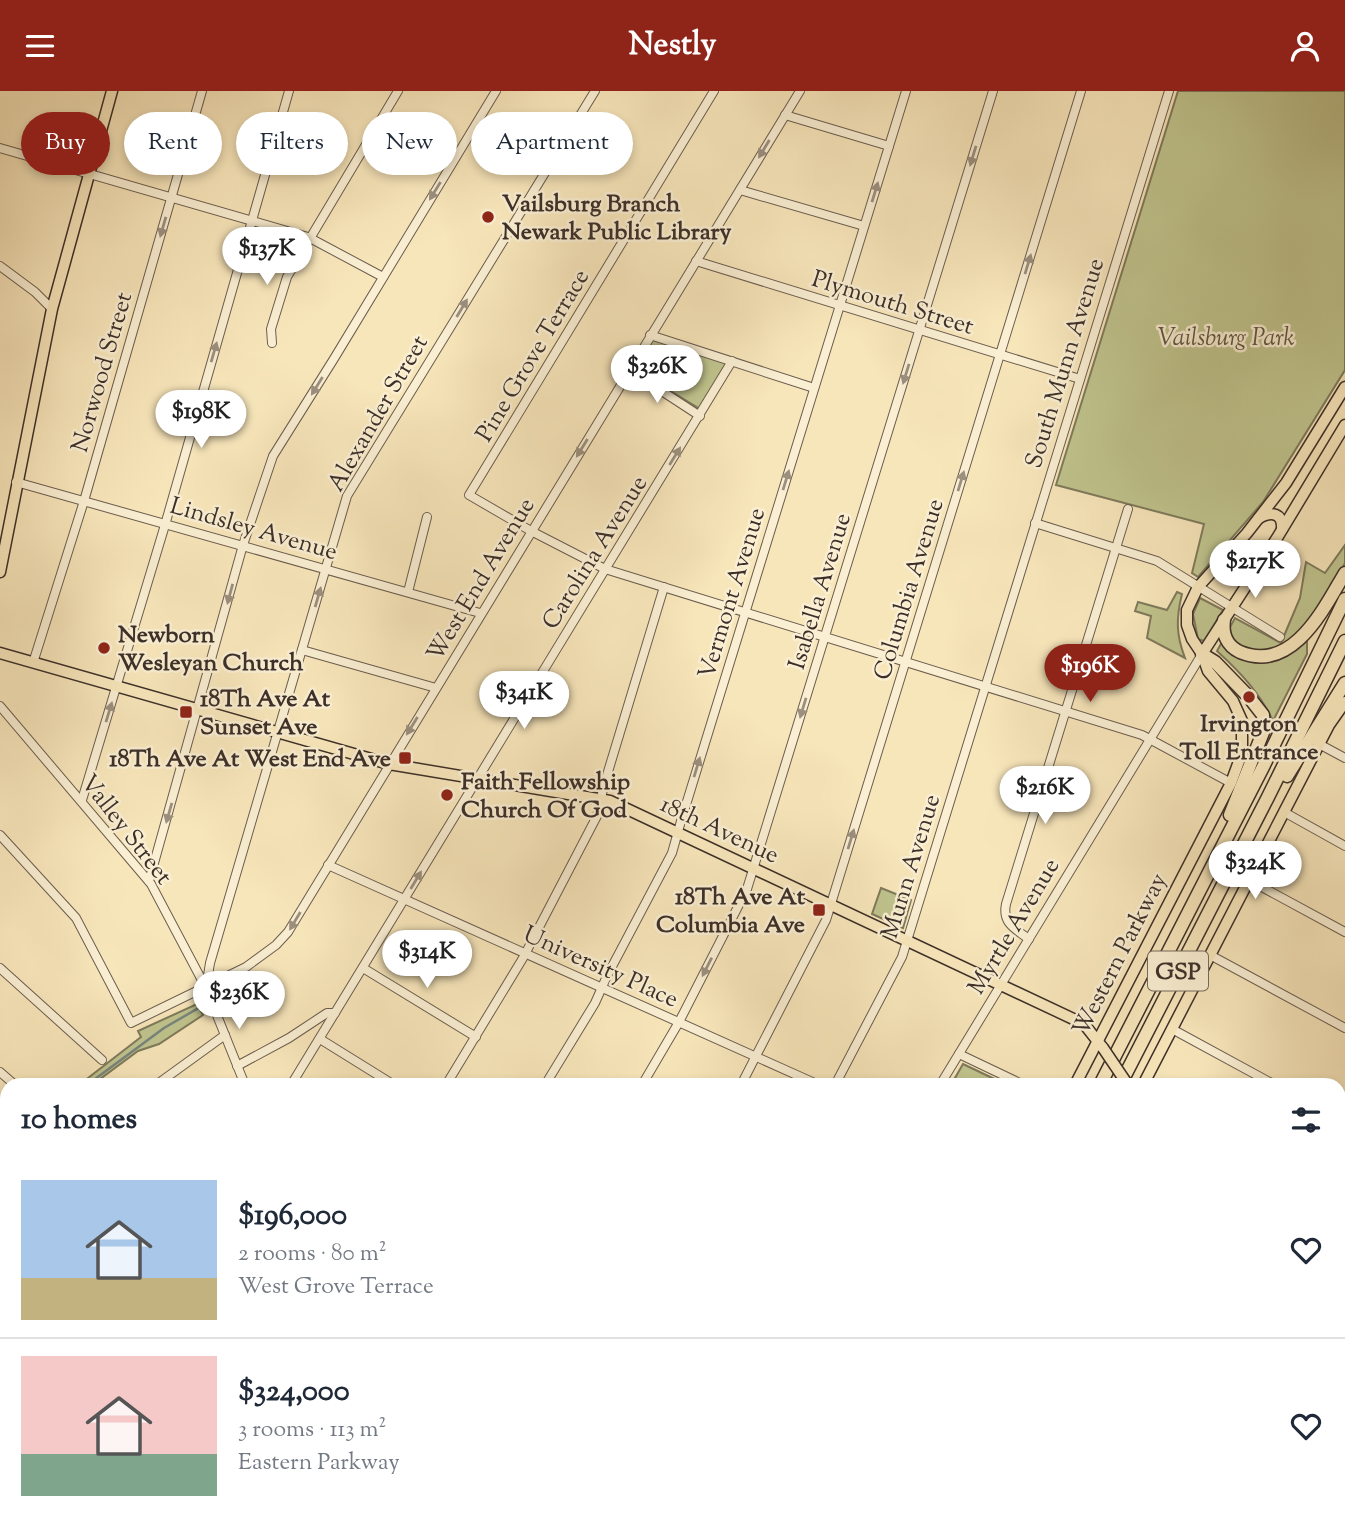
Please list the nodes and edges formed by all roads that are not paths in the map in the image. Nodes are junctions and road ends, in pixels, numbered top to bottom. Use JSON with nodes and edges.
{"nodes":[{"id":1,"x":202,"y":91,"type":"edge"},
{"id":2,"x":289,"y":91,"type":"edge"},
{"id":3,"x":398,"y":91,"type":"edge"},
{"id":4,"x":496,"y":91,"type":"edge"},
{"id":5,"x":595,"y":91,"type":"edge"},
{"id":6,"x":715,"y":91,"type":"edge"},
{"id":7,"x":800,"y":91,"type":"edge"},
{"id":8,"x":906,"y":91,"type":"edge"},
{"id":9,"x":993,"y":91,"type":"edge"},
{"id":10,"x":1081,"y":91,"type":"edge"},
{"id":11,"x":1169,"y":91,"type":"edge"},
{"id":12,"x":109,"y":92,"type":"edge"},
{"id":13,"x":104,"y":112,"type":"edge"},
{"id":14,"x":785,"y":115,"type":"junction"},
{"id":15,"x":889,"y":146,"type":"junction"},
{"id":16,"x":0,"y":148,"type":"edge"},
{"id":17,"x":21,"y":154,"type":"edge"},
{"id":18,"x":88,"y":175,"type":"edge"},
{"id":19,"x":91,"y":175,"type":"edge"},
{"id":20,"x":740,"y":190,"type":"junction"},
{"id":21,"x":171,"y":198,"type":"junction"},
{"id":22,"x":251,"y":221,"type":"junction"},
{"id":23,"x":864,"y":226,"type":"junction"},
{"id":24,"x":308,"y":237,"type":"junction"},
{"id":25,"x":696,"y":261,"type":"junction"},
{"id":26,"x":0,"y":265,"type":"edge"},
{"id":27,"x":383,"y":277,"type":"junction"},
{"id":28,"x":840,"y":306,"type":"junction"},
{"id":29,"x":52,"y":309,"type":"junction"},
{"id":30,"x":919,"y":330,"type":"junction"},
{"id":31,"x":650,"y":335,"type":"junction"},
{"id":32,"x":272,"y":343,"type":"dead end"},
{"id":33,"x":1000,"y":355,"type":"junction"},
{"id":34,"x":732,"y":362,"type":"junction"},
{"id":35,"x":631,"y":370,"type":"junction"},
{"id":36,"x":1080,"y":379,"type":"junction"},
{"id":37,"x":1345,"y":387,"type":"edge"},
{"id":38,"x":814,"y":388,"type":"junction"},
{"id":39,"x":700,"y":416,"type":"junction"},
{"id":40,"x":1345,"y":425,"type":"edge"},
{"id":41,"x":16,"y":482,"type":"junction"},
{"id":42,"x":84,"y":501,"type":"junction"},
{"id":43,"x":1128,"y":509,"type":"dead end"},
{"id":44,"x":427,"y":517,"type":"dead end"},
{"id":45,"x":1258,"y":519,"type":"junction"},
{"id":46,"x":1035,"y":523,"type":"junction"},
{"id":47,"x":165,"y":524,"type":"junction"},
{"id":48,"x":1282,"y":529,"type":"junction"},
{"id":49,"x":531,"y":531,"type":"junction"},
{"id":50,"x":243,"y":545,"type":"junction"},
{"id":51,"x":1115,"y":548,"type":"junction"},
{"id":52,"x":326,"y":569,"type":"junction"},
{"id":53,"x":605,"y":569,"type":"junction"},
{"id":54,"x":0,"y":572,"type":"edge"},
{"id":55,"x":1345,"y":573,"type":"edge"},
{"id":56,"x":664,"y":587,"type":"junction"},
{"id":57,"x":1198,"y":587,"type":"junction"},
{"id":58,"x":408,"y":591,"type":"junction"},
{"id":59,"x":1345,"y":599,"type":"edge"},
{"id":60,"x":1231,"y":608,"type":"junction"},
{"id":61,"x":480,"y":613,"type":"junction"},
{"id":62,"x":746,"y":613,"type":"junction"},
{"id":63,"x":1224,"y":620,"type":"junction"},
{"id":64,"x":825,"y":637,"type":"junction"},
{"id":65,"x":1280,"y":637,"type":"dead end"},
{"id":66,"x":1345,"y":641,"type":"edge"},
{"id":67,"x":996,"y":647,"type":"joint"},
{"id":68,"x":302,"y":650,"type":"junction"},
{"id":69,"x":0,"y":653,"type":"edge"},
{"id":70,"x":1202,"y":654,"type":"junction"},
{"id":71,"x":905,"y":662,"type":"junction"},
{"id":72,"x":33,"y":663,"type":"junction"},
{"id":73,"x":1345,"y":683,"type":"edge"},
{"id":74,"x":117,"y":686,"type":"junction"},
{"id":75,"x":985,"y":687,"type":"junction"},
{"id":76,"x":436,"y":688,"type":"junction"},
{"id":77,"x":0,"y":706,"type":"edge"},
{"id":78,"x":1343,"y":708,"type":"edge"},
{"id":79,"x":198,"y":710,"type":"junction"},
{"id":80,"x":1065,"y":712,"type":"junction"},
{"id":81,"x":277,"y":733,"type":"junction"},
{"id":82,"x":1151,"y":740,"type":"junction"},
{"id":83,"x":1319,"y":744,"type":"junction"},
{"id":84,"x":1345,"y":758,"type":"edge"},
{"id":85,"x":389,"y":764,"type":"junction"},
{"id":86,"x":477,"y":779,"type":"junction"},
{"id":87,"x":1231,"y":783,"type":"junction"},
{"id":88,"x":601,"y":799,"type":"junction"},
{"id":89,"x":82,"y":800,"type":"junction"},
{"id":90,"x":1284,"y":813,"type":"junction"},
{"id":91,"x":678,"y":833,"type":"junction"},
{"id":92,"x":0,"y":835,"type":"edge"},
{"id":93,"x":1345,"y":846,"type":"edge"},
{"id":94,"x":1237,"y":857,"type":"junction"},
{"id":95,"x":328,"y":865,"type":"junction"},
{"id":96,"x":754,"y":868,"type":"junction"},
{"id":97,"x":1249,"y":880,"type":"junction"},
{"id":98,"x":149,"y":881,"type":"junction"},
{"id":99,"x":404,"y":899,"type":"junction"},
{"id":100,"x":831,"y":904,"type":"junction"},
{"id":101,"x":1191,"y":909,"type":"junction"},
{"id":102,"x":1345,"y":932,"type":"edge"},
{"id":103,"x":1029,"y":939,"type":"junction"},
{"id":104,"x":907,"y":940,"type":"junction"},
{"id":105,"x":525,"y":954,"type":"junction"},
{"id":106,"x":1210,"y":955,"type":"junction"},
{"id":107,"x":0,"y":968,"type":"edge"},
{"id":108,"x":363,"y":968,"type":"junction"},
{"id":109,"x":1001,"y":985,"type":"junction"},
{"id":110,"x":206,"y":988,"type":"junction"},
{"id":111,"x":602,"y":988,"type":"junction"},
{"id":112,"x":335,"y":1013,"type":"junction"},
{"id":113,"x":678,"y":1022,"type":"junction"},
{"id":114,"x":1345,"y":1028,"type":"edge"},
{"id":115,"x":1171,"y":1030,"type":"junction"},
{"id":116,"x":225,"y":1035,"type":"junction"},
{"id":117,"x":475,"y":1037,"type":"junction"},
{"id":118,"x":320,"y":1039,"type":"junction"},
{"id":119,"x":1101,"y":1044,"type":"junction"},
{"id":120,"x":959,"y":1054,"type":"junction"},
{"id":121,"x":756,"y":1057,"type":"junction"},
{"id":122,"x":102,"y":1060,"type":"dead end"},
{"id":123,"x":237,"y":1066,"type":"junction"},
{"id":124,"x":166,"y":1078,"type":"edge"},
{"id":125,"x":242,"y":1078,"type":"edge"},
{"id":126,"x":296,"y":1078,"type":"edge"},
{"id":127,"x":383,"y":1078,"type":"edge"},
{"id":128,"x":450,"y":1078,"type":"edge"},
{"id":129,"x":549,"y":1078,"type":"edge"},
{"id":130,"x":646,"y":1078,"type":"edge"},
{"id":131,"x":745,"y":1078,"type":"edge"},
{"id":132,"x":803,"y":1078,"type":"edge"},
{"id":133,"x":839,"y":1078,"type":"edge"},
{"id":134,"x":944,"y":1078,"type":"edge"},
{"id":135,"x":1009,"y":1078,"type":"edge"},
{"id":136,"x":1079,"y":1078,"type":"edge"},
{"id":137,"x":1104,"y":1078,"type":"edge"},
{"id":138,"x":1123,"y":1078,"type":"edge"},
{"id":139,"x":1123,"y":1078,"type":"edge"},
{"id":140,"x":1147,"y":1078,"type":"edge"},
{"id":141,"x":1262,"y":1078,"type":"edge"}],
"edges":[{"from":1,"to":21,"type":"street","name":"Norwood Street"},
{"from":2,"to":22,"type":"street"},
{"from":3,"to":24,"type":"street"},
{"from":4,"to":27,"type":"street","one_way":true},
{"from":52,"to":5,"type":"street","name":"Alexander Street","one_way":true},
{"from":6,"to":49,"type":"street","name":"Pine Grove Terrace"},
{"from":7,"to":14,"type":"street","name":"West End Avenue"},
{"from":8,"to":15,"type":"street","name":"Vermont Avenue"},
{"from":9,"to":30,"type":"street","name":"Isabella Avenue","one_way":true},
{"from":33,"to":10,"type":"street","name":"Columbia Avenue","one_way":true},
{"from":11,"to":36,"type":"street","name":"South Munn Avenue"},
{"from":12,"to":13,"type":"main road"},
{"from":14,"to":15,"type":"street"},
{"from":14,"to":20,"type":"street","name":"West End Avenue","one_way":true},
{"from":23,"to":15,"type":"street","name":"Vermont Avenue","one_way":true},
{"from":16,"to":17,"type":"street"},
{"from":18,"to":29,"type":"main road"},
{"from":19,"to":21,"type":"street"},
{"from":20,"to":23,"type":"street"},
{"from":20,"to":25,"type":"street","name":"West End Avenue"},
{"from":21,"to":22,"type":"street"},
{"from":21,"to":42,"type":"street","name":"Norwood Street","one_way":true},
{"from":22,"to":24,"type":"street"},
{"from":47,"to":22,"type":"street","one_way":true},
{"from":23,"to":28,"type":"street","name":"Vermont Avenue"},
{"from":24,"to":27,"type":"street"},
{"from":24,"to":32,"type":"street"},
{"from":25,"to":28,"type":"street","name":"Plymouth Street"},
{"from":25,"to":31,"type":"street","name":"West End Avenue"},
{"from":26,"to":29,"type":"street"},
{"from":27,"to":50,"type":"street","one_way":true},
{"from":28,"to":30,"type":"street","name":"Plymouth Street"},
{"from":28,"to":38,"type":"street","name":"Vermont Avenue"},
{"from":29,"to":41,"type":"main road"},
{"from":30,"to":33,"type":"street","name":"Plymouth Street"},
{"from":30,"to":64,"type":"street","name":"Isabella Avenue","one_way":true},
{"from":31,"to":34,"type":"street"},
{"from":31,"to":35,"type":"street","name":"West End Avenue"},
{"from":33,"to":36,"type":"street","name":"Plymouth Street"},
{"from":71,"to":33,"type":"street","name":"Columbia Avenue","one_way":true},
{"from":34,"to":38,"type":"street"},
{"from":34,"to":39,"type":"street","name":"Carolina Avenue"},
{"from":35,"to":39,"type":"street"},
{"from":35,"to":49,"type":"street","name":"West End Avenue","one_way":true},
{"from":36,"to":46,"type":"street","name":"South Munn Avenue"},
{"from":37,"to":45,"type":"main road"},
{"from":62,"to":38,"type":"street","name":"Vermont Avenue","one_way":true},
{"from":53,"to":39,"type":"street","name":"Carolina Avenue","one_way":true},
{"from":40,"to":48,"type":"main road","name":"Myrtle Avenue"},
{"from":41,"to":42,"type":"street","name":"Lindsley Avenue"},
{"from":41,"to":54,"type":"main road"},
{"from":42,"to":47,"type":"street","name":"Lindsley Avenue"},
{"from":42,"to":72,"type":"street","name":"Norwood Street"},
{"from":43,"to":51,"type":"street"},
{"from":44,"to":58,"type":"street"},
{"from":45,"to":48,"type":"main road"},
{"from":45,"to":57,"type":"main road"},
{"from":46,"to":51,"type":"street"},
{"from":46,"to":67,"type":"street","name":"South Munn Avenue"},
{"from":47,"to":50,"type":"street","name":"Lindsley Avenue"},
{"from":47,"to":74,"type":"street"},
{"from":48,"to":60,"type":"main road","name":"Myrtle Avenue"},
{"from":49,"to":53,"type":"street"},
{"from":49,"to":61,"type":"street","name":"West End Avenue"},
{"from":50,"to":52,"type":"street","name":"Lindsley Avenue"},
{"from":50,"to":79,"type":"street","one_way":true},
{"from":51,"to":57,"type":"street"},
{"from":51,"to":80,"type":"street"},
{"from":52,"to":58,"type":"street","name":"Lindsley Avenue"},
{"from":68,"to":52,"type":"street","name":"Alexander Street","one_way":true},
{"from":53,"to":56,"type":"street"},
{"from":53,"to":86,"type":"street","name":"Carolina Avenue"},
{"from":55,"to":63,"type":"highway"},
{"from":56,"to":62,"type":"street"},
{"from":56,"to":88,"type":"street"},
{"from":57,"to":60,"type":"street"},
{"from":57,"to":70,"type":"main road","name":"Western Parkway"},
{"from":58,"to":61,"type":"street","name":"Lindsley Avenue"},
{"from":59,"to":101,"type":"highway","number":"GSP"},
{"from":60,"to":63,"type":"main road","name":"Myrtle Avenue"},
{"from":60,"to":65,"type":"street"},
{"from":61,"to":76,"type":"street","name":"West End Avenue"},
{"from":62,"to":64,"type":"street"},
{"from":91,"to":62,"type":"street","name":"Vermont Avenue","one_way":true},
{"from":63,"to":70,"type":"main road","name":"Myrtle Avenue"},
{"from":64,"to":71,"type":"street"},
{"from":64,"to":96,"type":"street","name":"Isabella Avenue","one_way":true},
{"from":66,"to":94,"type":"highway","number":"GSP"},
{"from":67,"to":75,"type":"street","name":"Munn Avenue"},
{"from":68,"to":76,"type":"street"},
{"from":68,"to":81,"type":"street","name":"Alexander Street"},
{"from":69,"to":72,"type":"main road","name":"18th Avenue"},
{"from":70,"to":82,"type":"street","name":"Myrtle Avenue"},
{"from":70,"to":87,"type":"main road","name":"Western Parkway"},
{"from":70,"to":101,"type":"highway"},
{"from":71,"to":75,"type":"street"},
{"from":100,"to":71,"type":"street","name":"Columbia Avenue","one_way":true},
{"from":72,"to":74,"type":"main road","name":"18th Avenue"},
{"from":73,"to":94,"type":"highway"},
{"from":74,"to":79,"type":"main road","name":"18th Avenue"},
{"from":89,"to":74,"type":"street","one_way":true},
{"from":75,"to":80,"type":"street"},
{"from":75,"to":104,"type":"street","name":"Munn Avenue"},
{"from":76,"to":85,"type":"street","name":"West End Avenue","one_way":true},
{"from":77,"to":89,"type":"street","name":"Valley Street"},
{"from":78,"to":83,"type":"main road"},
{"from":79,"to":81,"type":"main road","name":"18th Avenue"},
{"from":79,"to":98,"type":"street","one_way":true},
{"from":80,"to":82,"type":"street"},
{"from":80,"to":103,"type":"street"},
{"from":81,"to":85,"type":"main road","name":"18th Avenue"},
{"from":81,"to":110,"type":"street","name":"Alexander Street"},
{"from":82,"to":87,"type":"street"},
{"from":82,"to":103,"type":"street","name":"Myrtle Avenue"},
{"from":83,"to":84,"type":"street"},
{"from":83,"to":90,"type":"main road"},
{"from":85,"to":86,"type":"main road","name":"18th Avenue"},
{"from":85,"to":95,"type":"street","name":"West End Avenue"},
{"from":86,"to":88,"type":"main road","name":"18th Avenue"},
{"from":99,"to":86,"type":"street","name":"Carolina Avenue","one_way":true},
{"from":87,"to":119,"type":"main road","name":"Western Parkway"},
{"from":88,"to":91,"type":"main road","name":"18th Avenue"},
{"from":88,"to":105,"type":"street"},
{"from":89,"to":98,"type":"street","name":"Valley Street"},
{"from":90,"to":93,"type":"street"},
{"from":90,"to":97,"type":"main road"},
{"from":91,"to":96,"type":"main road","name":"18th Avenue"},
{"from":91,"to":111,"type":"street","name":"Vermont Avenue"},
{"from":92,"to":110,"type":"street","name":"West End Avenue"},
{"from":94,"to":138,"type":"highway","number":"GSP"},
{"from":95,"to":99,"type":"street","name":"University Place"},
{"from":95,"to":110,"type":"street","name":"West End Avenue","one_way":true},
{"from":96,"to":100,"type":"main road","name":"18th Avenue"},
{"from":96,"to":113,"type":"street","name":"Isabella Avenue","one_way":true},
{"from":97,"to":102,"type":"street"},
{"from":97,"to":106,"type":"main road"},
{"from":98,"to":110,"type":"street","name":"Valley Street"},
{"from":99,"to":105,"type":"street","name":"University Place"},
{"from":99,"to":108,"type":"street","name":"Carolina Avenue"},
{"from":100,"to":104,"type":"main road","name":"18th Avenue"},
{"from":100,"to":121,"type":"street","name":"Columbia Avenue"},
{"from":101,"to":137,"type":"highway","number":"GSP"},
{"from":103,"to":109,"type":"street","name":"Myrtle Avenue"},
{"from":104,"to":109,"type":"main road","name":"18th Avenue"},
{"from":104,"to":133,"type":"street","name":"Munn Avenue"},
{"from":105,"to":111,"type":"street","name":"University Place"},
{"from":105,"to":117,"type":"street"},
{"from":106,"to":114,"type":"street"},
{"from":106,"to":115,"type":"main road"},
{"from":107,"to":122,"type":"street"},
{"from":108,"to":112,"type":"street","name":"Carolina Avenue"},
{"from":108,"to":117,"type":"street"},
{"from":109,"to":119,"type":"main road","name":"18th Avenue"},
{"from":109,"to":120,"type":"street","name":"Myrtle Avenue"},
{"from":110,"to":116,"type":"street","name":"Valley Street"},
{"from":111,"to":113,"type":"street","name":"University Place"},
{"from":111,"to":129,"type":"street","name":"Vermont Avenue"},
{"from":112,"to":118,"type":"street","name":"Carolina Avenue"},
{"from":112,"to":123,"type":"street"},
{"from":113,"to":121,"type":"street","name":"University Place"},
{"from":113,"to":130,"type":"street","name":"Isabella Avenue"},
{"from":115,"to":140,"type":"main road"},
{"from":115,"to":141,"type":"street"},
{"from":116,"to":123,"type":"street","name":"Valley Street"},
{"from":116,"to":124,"type":"street"},
{"from":117,"to":128,"type":"street"},
{"from":118,"to":126,"type":"street","name":"Carolina Avenue"},
{"from":118,"to":127,"type":"street"},
{"from":119,"to":136,"type":"main road","name":"Western Parkway"},
{"from":119,"to":139,"type":"main road","name":"18th Avenue","bridge":true},
{"from":120,"to":134,"type":"street","name":"Myrtle Avenue"},
{"from":120,"to":135,"type":"street"},
{"from":121,"to":131,"type":"street","name":"Columbia Avenue"},
{"from":121,"to":132,"type":"street","name":"University Place"},
{"from":123,"to":125,"type":"street","name":"Valley Street"}]}
